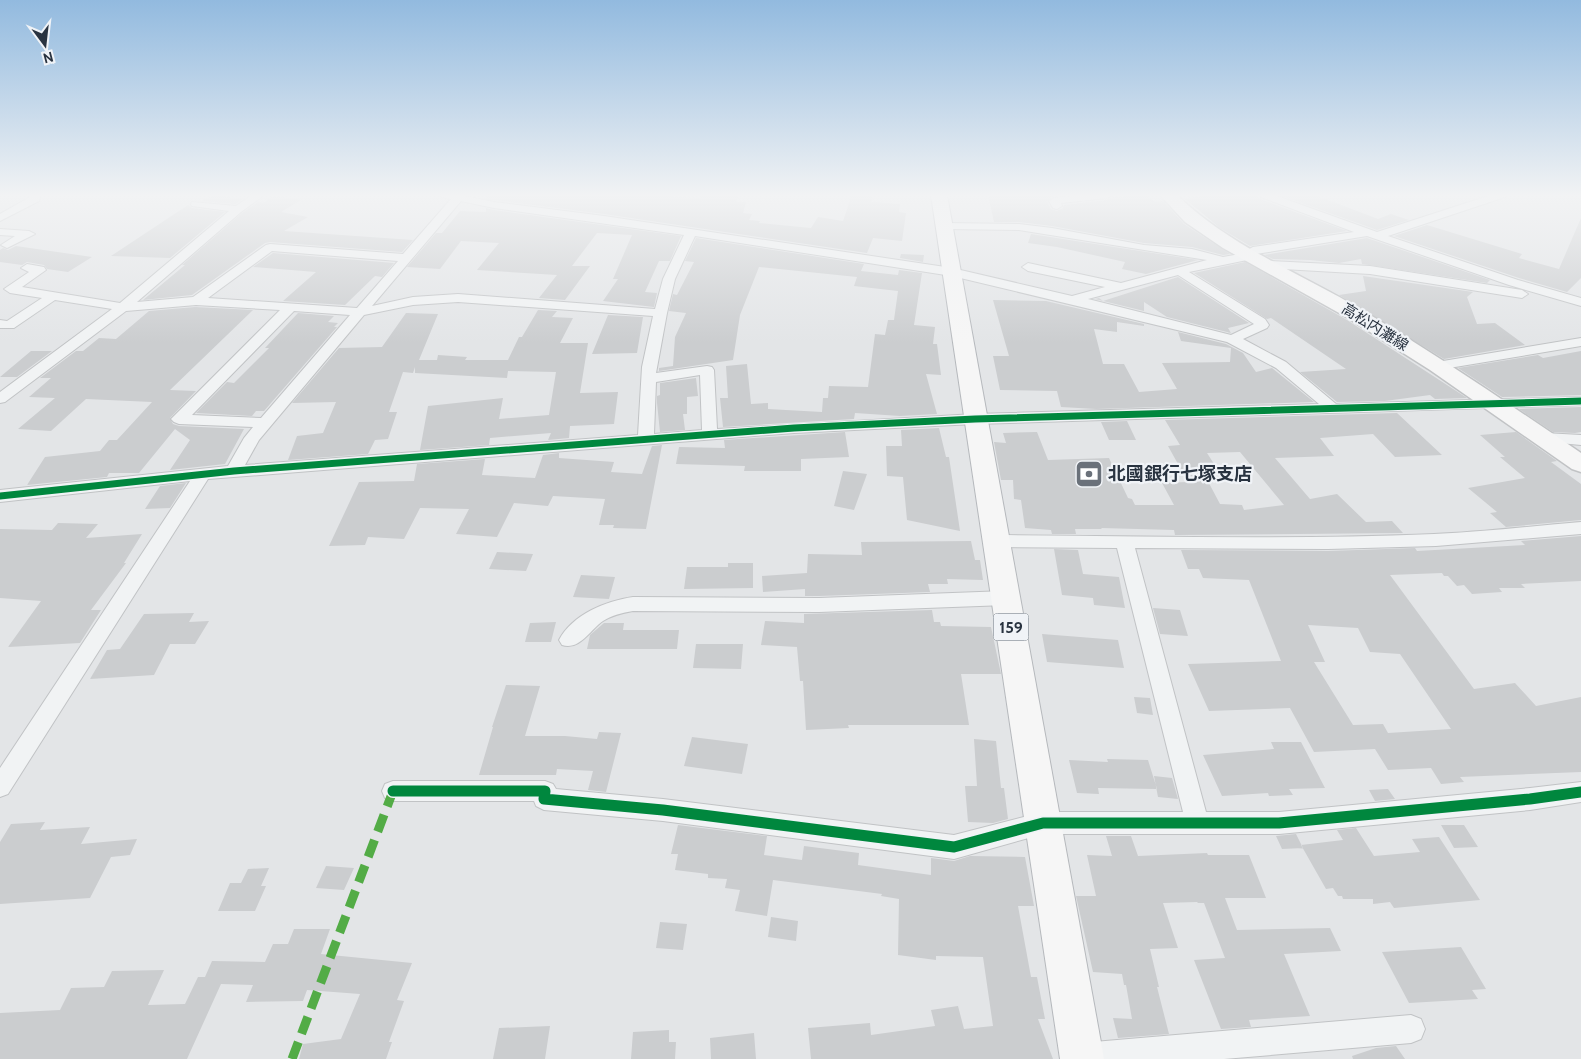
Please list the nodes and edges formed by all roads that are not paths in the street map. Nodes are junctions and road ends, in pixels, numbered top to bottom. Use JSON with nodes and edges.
{"nodes":[{"id":1,"x":199,"y":244,"type":"edge"},
{"id":2,"x":419,"y":244,"type":"edge"},
{"id":3,"x":685,"y":244,"type":"edge"},
{"id":4,"x":772,"y":244,"type":"edge"},
{"id":5,"x":947,"y":244,"type":"edge"},
{"id":6,"x":1125,"y":244,"type":"edge"},
{"id":7,"x":1233,"y":244,"type":"edge"},
{"id":8,"x":1299,"y":244,"type":"edge"},
{"id":9,"x":1402,"y":244,"type":"edge"},
{"id":10,"x":1192,"y":253,"type":"junction"},
{"id":11,"x":1248,"y":254,"type":"junction"},
{"id":12,"x":408,"y":258,"type":"junction"},
{"id":13,"x":1226,"y":260,"type":"junction"},
{"id":14,"x":1214,"y":262,"type":"junction"},
{"id":15,"x":1268,"y":265,"type":"junction"},
{"id":16,"x":27,"y":268,"type":"dead end"},
{"id":17,"x":1179,"y":271,"type":"junction"},
{"id":18,"x":952,"y":272,"type":"junction"},
{"id":19,"x":1016,"y":287,"type":"junction"},
{"id":20,"x":1120,"y":287,"type":"junction"},
{"id":21,"x":1542,"y":293,"type":"junction"},
{"id":22,"x":53,"y":296,"type":"junction"},
{"id":23,"x":1072,"y":300,"type":"junction"},
{"id":24,"x":196,"y":301,"type":"junction"},
{"id":25,"x":1581,"y":302,"type":"edge"},
{"id":26,"x":123,"y":307,"type":"junction"},
{"id":27,"x":291,"y":307,"type":"junction"},
{"id":28,"x":362,"y":312,"type":"junction"},
{"id":29,"x":660,"y":313,"type":"junction"},
{"id":30,"x":0,"y":324,"type":"edge"},
{"id":31,"x":1232,"y":339,"type":"junction"},
{"id":32,"x":1581,"y":342,"type":"edge"},
{"id":33,"x":1437,"y":366,"type":"junction"},
{"id":34,"x":648,"y":379,"type":"junction"},
{"id":35,"x":0,"y":399,"type":"edge"},
{"id":36,"x":1581,"y":401,"type":"edge"},
{"id":37,"x":1491,"y":403,"type":"junction"},
{"id":38,"x":1332,"y":408,"type":"junction"},
{"id":39,"x":975,"y":419,"type":"junction"},
{"id":40,"x":266,"y":423,"type":"junction"},
{"id":41,"x":710,"y":434,"type":"junction"},
{"id":42,"x":1544,"y":438,"type":"junction"},
{"id":43,"x":646,"y":439,"type":"junction"},
{"id":44,"x":1581,"y":440,"type":"edge"},
{"id":45,"x":1581,"y":464,"type":"edge"},
{"id":46,"x":234,"y":471,"type":"junction"},
{"id":47,"x":204,"y":474,"type":"junction"},
{"id":48,"x":0,"y":496,"type":"edge"},
{"id":49,"x":1581,"y":528,"type":"edge"},
{"id":50,"x":996,"y":541,"type":"junction"},
{"id":51,"x":1124,"y":541,"type":"junction"},
{"id":52,"x":1006,"y":598,"type":"junction"},
{"id":53,"x":568,"y":640,"type":"dead end"},
{"id":54,"x":0,"y":788,"type":"edge"},
{"id":55,"x":393,"y":791,"type":"dead end"},
{"id":56,"x":1581,"y":792,"type":"edge"},
{"id":57,"x":1197,"y":822,"type":"junction"},
{"id":58,"x":1044,"y":823,"type":"junction"},
{"id":59,"x":1411,"y":1029,"type":"dead end"},
{"id":60,"x":1082,"y":1058,"type":"edge"}],
"edges":[{"from":1,"to":26,"type":"street"},
{"from":2,"to":12,"type":"street"},
{"from":3,"to":29,"type":"street"},
{"from":4,"to":18,"type":"street"},
{"from":5,"to":18,"type":"highway","number":"159"},
{"from":6,"to":10,"type":"street"},
{"from":7,"to":11,"type":"main road","name":"高松内灘線"},
{"from":8,"to":11,"type":"street"},
{"from":9,"to":21,"type":"street"},
{"from":10,"to":13,"type":"street"},
{"from":10,"to":14,"type":"street"},
{"from":11,"to":13,"type":"street"},
{"from":11,"to":15,"type":"main road","name":"高松内灘線"},
{"from":12,"to":24,"type":"street"},
{"from":12,"to":28,"type":"street"},
{"from":13,"to":14,"type":"street"},
{"from":14,"to":17,"type":"street"},
{"from":15,"to":21,"type":"street"},
{"from":15,"to":33,"type":"main road","name":"高松内灘線"},
{"from":16,"to":22,"type":"street"},
{"from":17,"to":20,"type":"street"},
{"from":17,"to":31,"type":"street"},
{"from":18,"to":19,"type":"street"},
{"from":18,"to":39,"type":"highway","number":"159"},
{"from":19,"to":20,"type":"street"},
{"from":19,"to":23,"type":"street"},
{"from":20,"to":23,"type":"street"},
{"from":21,"to":25,"type":"street"},
{"from":22,"to":26,"type":"street"},
{"from":22,"to":30,"type":"street"},
{"from":23,"to":31,"type":"street"},
{"from":24,"to":26,"type":"street"},
{"from":24,"to":27,"type":"street"},
{"from":26,"to":35,"type":"street"},
{"from":27,"to":28,"type":"street"},
{"from":27,"to":40,"type":"street"},
{"from":28,"to":29,"type":"street"},
{"from":28,"to":40,"type":"street"},
{"from":29,"to":34,"type":"street"},
{"from":31,"to":38,"type":"street"},
{"from":32,"to":33,"type":"street"},
{"from":33,"to":37,"type":"main road","name":"高松内灘線"},
{"from":34,"to":41,"type":"street"},
{"from":34,"to":43,"type":"street"},
{"from":36,"to":37,"type":"street"},
{"from":37,"to":38,"type":"street"},
{"from":37,"to":42,"type":"main road","name":"高松内灘線"},
{"from":38,"to":39,"type":"street"},
{"from":39,"to":41,"type":"street"},
{"from":39,"to":50,"type":"highway","number":"159"},
{"from":40,"to":46,"type":"street"},
{"from":41,"to":43,"type":"street"},
{"from":42,"to":44,"type":"street"},
{"from":42,"to":45,"type":"main road","name":"高松内灘線"},
{"from":43,"to":46,"type":"street"},
{"from":46,"to":47,"type":"street"},
{"from":47,"to":48,"type":"street"},
{"from":47,"to":54,"type":"street"},
{"from":49,"to":51,"type":"street"},
{"from":50,"to":51,"type":"street"},
{"from":50,"to":52,"type":"highway","number":"159"},
{"from":51,"to":57,"type":"street"},
{"from":52,"to":53,"type":"street"},
{"from":52,"to":58,"type":"highway","number":"159"},
{"from":55,"to":58,"type":"street"},
{"from":56,"to":57,"type":"street"},
{"from":57,"to":58,"type":"street"},
{"from":58,"to":60,"type":"highway","number":"159"},
{"from":59,"to":60,"type":"street"}]}
